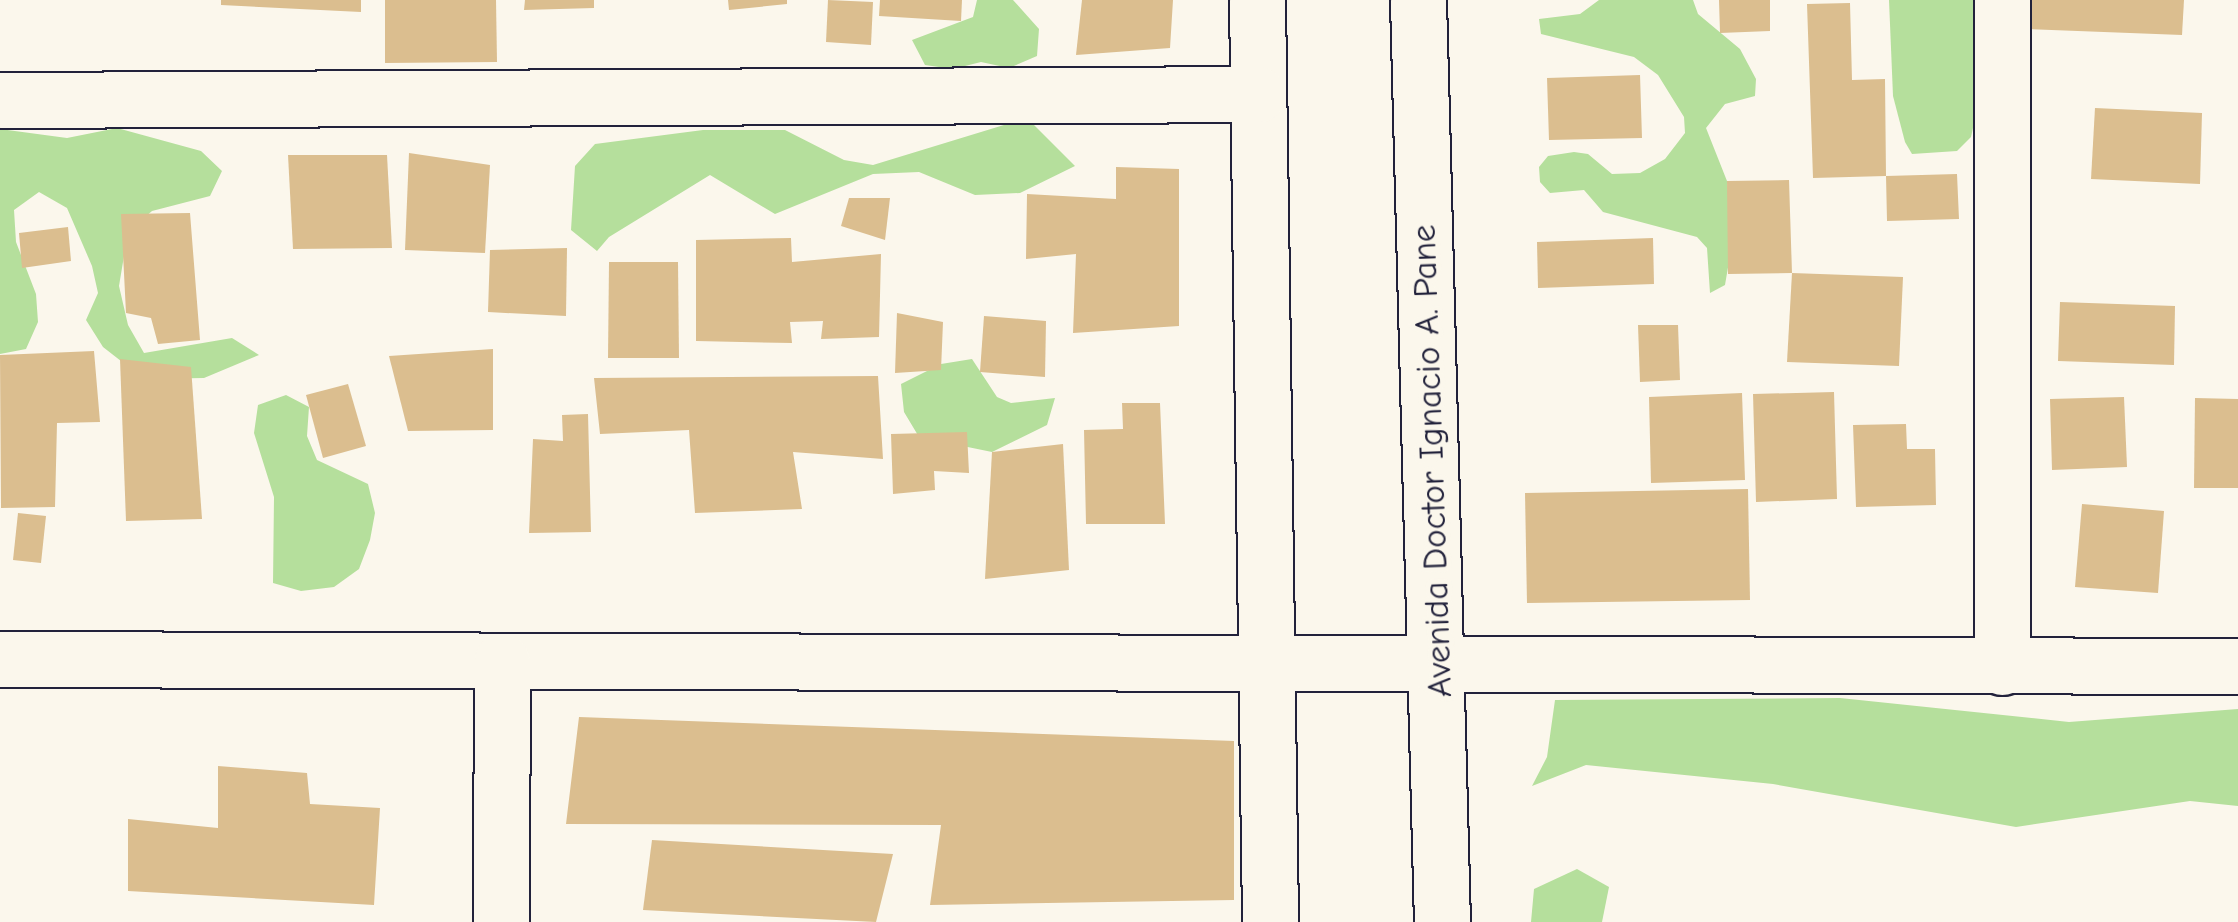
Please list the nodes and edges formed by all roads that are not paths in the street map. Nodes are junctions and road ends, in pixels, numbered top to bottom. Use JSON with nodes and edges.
{"nodes":[{"id":1,"x":1256,"y":0,"type":"edge"},
{"id":2,"x":1418,"y":0,"type":"edge"},
{"id":3,"x":2002,"y":0,"type":"edge"},
{"id":4,"x":1258,"y":94,"type":"junction"},
{"id":5,"x":0,"y":100,"type":"edge"},
{"id":6,"x":0,"y":660,"type":"edge"},
{"id":7,"x":502,"y":661,"type":"junction"},
{"id":8,"x":1264,"y":664,"type":"junction"},
{"id":9,"x":1438,"y":665,"type":"junction"},
{"id":10,"x":2238,"y":666,"type":"edge"},
{"id":11,"x":2002,"y":667,"type":"junction"},
{"id":12,"x":501,"y":922,"type":"edge"},
{"id":13,"x":1270,"y":922,"type":"edge"},
{"id":14,"x":1442,"y":922,"type":"edge"}],
"edges":[{"from":1,"to":4,"type":"street"},
{"from":2,"to":9,"type":"street","name":"Avenida Doctor Ignacio A. Pane"},
{"from":3,"to":11,"type":"street"},
{"from":4,"to":5,"type":"street"},
{"from":4,"to":8,"type":"street"},
{"from":6,"to":7,"type":"street"},
{"from":7,"to":8,"type":"street"},
{"from":7,"to":12,"type":"street"},
{"from":8,"to":9,"type":"street"},
{"from":8,"to":13,"type":"street"},
{"from":9,"to":11,"type":"street"},
{"from":9,"to":14,"type":"street","name":"Avenida Doctor Ignacio A. Pane"},
{"from":10,"to":11,"type":"street"}]}
